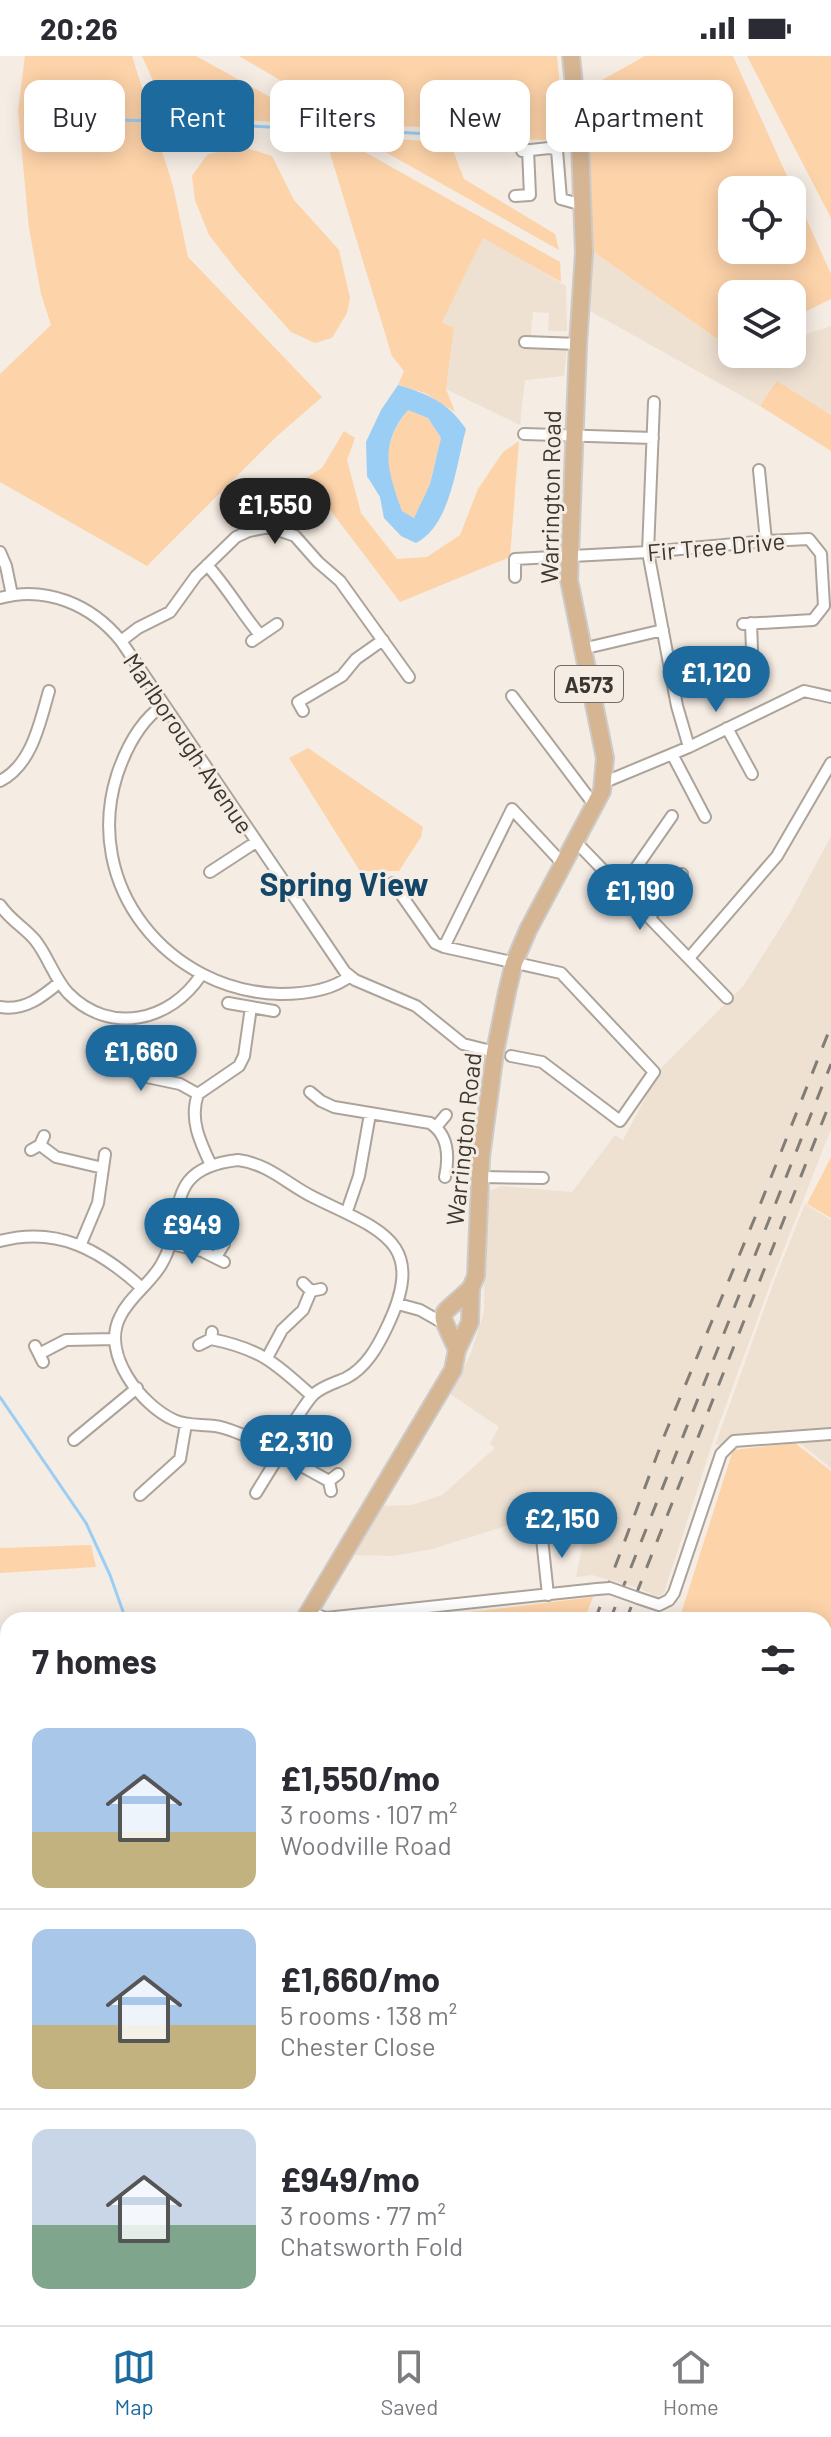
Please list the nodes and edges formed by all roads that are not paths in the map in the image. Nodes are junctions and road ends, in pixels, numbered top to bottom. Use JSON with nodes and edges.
{"nodes":[{"id":1,"x":571,"y":56,"type":"edge"},
{"id":2,"x":515,"y":196,"type":"dead end"},
{"id":3,"x":583,"y":205,"type":"junction"},
{"id":4,"x":525,"y":342,"type":"dead end"},
{"id":5,"x":578,"y":344,"type":"junction"},
{"id":6,"x":654,"y":402,"type":"dead end"},
{"id":7,"x":524,"y":434,"type":"dead end"},
{"id":8,"x":574,"y":435,"type":"junction"},
{"id":9,"x":653,"y":438,"type":"junction"},
{"id":10,"x":759,"y":470,"type":"dead end"},
{"id":11,"x":278,"y":497,"type":"dead end"},
{"id":12,"x":269,"y":527,"type":"junction"},
{"id":13,"x":766,"y":541,"type":"junction"},
{"id":14,"x":0,"y":552,"type":"edge"},
{"id":15,"x":648,"y":552,"type":"junction"},
{"id":16,"x":568,"y":556,"type":"junction"},
{"id":17,"x":207,"y":565,"type":"junction"},
{"id":18,"x":515,"y":577,"type":"dead end"},
{"id":19,"x":12,"y":595,"type":"junction"},
{"id":20,"x":0,"y":598,"type":"edge"},
{"id":21,"x":277,"y":624,"type":"dead end"},
{"id":22,"x":663,"y":630,"type":"junction"},
{"id":23,"x":383,"y":640,"type":"junction"},
{"id":24,"x":121,"y":641,"type":"junction"},
{"id":25,"x":582,"y":649,"type":"junction"},
{"id":26,"x":752,"y":650,"type":"dead end"},
{"id":27,"x":409,"y":677,"type":"dead end"},
{"id":28,"x":512,"y":696,"type":"dead end"},
{"id":29,"x":44,"y":697,"type":"dead end"},
{"id":30,"x":831,"y":697,"type":"edge"},
{"id":31,"x":298,"y":703,"type":"dead end"},
{"id":32,"x":163,"y":705,"type":"junction"},
{"id":33,"x":727,"y":728,"type":"junction"},
{"id":34,"x":689,"y":747,"type":"junction"},
{"id":35,"x":672,"y":754,"type":"junction"},
{"id":36,"x":831,"y":763,"type":"edge"},
{"id":37,"x":752,"y":774,"type":"dead end"},
{"id":38,"x":0,"y":781,"type":"edge"},
{"id":39,"x":605,"y":782,"type":"junction"},
{"id":40,"x":595,"y":806,"type":"junction"},
{"id":41,"x":672,"y":816,"type":"dead end"},
{"id":42,"x":705,"y":817,"type":"dead end"},
{"id":43,"x":256,"y":842,"type":"junction"},
{"id":44,"x":576,"y":842,"type":"junction"},
{"id":45,"x":564,"y":865,"type":"junction"},
{"id":46,"x":210,"y":872,"type":"dead end"},
{"id":47,"x":682,"y":874,"type":"dead end"},
{"id":48,"x":393,"y":883,"type":"dead end"},
{"id":49,"x":622,"y":888,"type":"junction"},
{"id":50,"x":0,"y":905,"type":"edge"},
{"id":51,"x":650,"y":917,"type":"junction"},
{"id":52,"x":444,"y":947,"type":"junction"},
{"id":53,"x":689,"y":958,"type":"junction"},
{"id":54,"x":514,"y":963,"type":"junction"},
{"id":55,"x":201,"y":975,"type":"junction"},
{"id":56,"x":350,"y":976,"type":"junction"},
{"id":57,"x":60,"y":982,"type":"junction"},
{"id":58,"x":727,"y":998,"type":"dead end"},
{"id":59,"x":228,"y":1003,"type":"dead end"},
{"id":60,"x":0,"y":1007,"type":"edge"},
{"id":61,"x":251,"y":1007,"type":"junction"},
{"id":62,"x":274,"y":1011,"type":"dead end"},
{"id":63,"x":100,"y":1058,"type":"dead end"},
{"id":64,"x":511,"y":1058,"type":"junction"},
{"id":65,"x":117,"y":1064,"type":"junction"},
{"id":66,"x":114,"y":1078,"type":"dead end"},
{"id":67,"x":310,"y":1092,"type":"dead end"},
{"id":68,"x":198,"y":1094,"type":"junction"},
{"id":69,"x":321,"y":1101,"type":"junction"},
{"id":70,"x":312,"y":1112,"type":"dead end"},
{"id":71,"x":370,"y":1114,"type":"junction"},
{"id":72,"x":446,"y":1115,"type":"dead end"},
{"id":73,"x":436,"y":1127,"type":"junction"},
{"id":74,"x":38,"y":1144,"type":"dead end"},
{"id":75,"x":105,"y":1154,"type":"dead end"},
{"id":76,"x":211,"y":1165,"type":"junction"},
{"id":77,"x":103,"y":1168,"type":"junction"},
{"id":78,"x":445,"y":1177,"type":"dead end"},
{"id":79,"x":480,"y":1177,"type":"junction"},
{"id":80,"x":543,"y":1178,"type":"dead end"},
{"id":81,"x":347,"y":1211,"type":"junction"},
{"id":82,"x":0,"y":1241,"type":"edge"},
{"id":83,"x":171,"y":1244,"type":"junction"},
{"id":84,"x":224,"y":1244,"type":"dead end"},
{"id":85,"x":80,"y":1246,"type":"junction"},
{"id":86,"x":312,"y":1287,"type":"dead end"},
{"id":87,"x":142,"y":1288,"type":"junction"},
{"id":88,"x":398,"y":1304,"type":"junction"},
{"id":89,"x":454,"y":1317,"type":"junction"},
{"id":90,"x":115,"y":1339,"type":"junction"},
{"id":91,"x":199,"y":1345,"type":"dead end"},
{"id":92,"x":39,"y":1354,"type":"dead end"},
{"id":93,"x":267,"y":1358,"type":"junction"},
{"id":94,"x":137,"y":1388,"type":"junction"},
{"id":95,"x":312,"y":1396,"type":"junction"},
{"id":96,"x":186,"y":1424,"type":"junction"},
{"id":97,"x":831,"y":1434,"type":"edge"},
{"id":98,"x":273,"y":1439,"type":"junction"},
{"id":99,"x":74,"y":1440,"type":"dead end"},
{"id":100,"x":280,"y":1454,"type":"junction"},
{"id":101,"x":333,"y":1482,"type":"dead end"},
{"id":102,"x":256,"y":1493,"type":"dead end"},
{"id":103,"x":140,"y":1495,"type":"dead end"},
{"id":104,"x":541,"y":1529,"type":"dead end"},
{"id":105,"x":548,"y":1595,"type":"junction"},
{"id":106,"x":309,"y":1612,"type":"edge"},
{"id":107,"x":384,"y":1612,"type":"edge"}],
"edges":[{"from":1,"to":3,"type":"main road","name":"Warrington Road","number":"A573"},
{"from":2,"to":3,"type":"street"},
{"from":3,"to":5,"type":"main road","name":"Warrington Road","number":"A573"},
{"from":4,"to":5,"type":"street"},
{"from":5,"to":8,"type":"main road","name":"Warrington Road","number":"A573"},
{"from":6,"to":9,"type":"street"},
{"from":7,"to":8,"type":"street"},
{"from":8,"to":9,"type":"street"},
{"from":8,"to":16,"type":"main road","name":"Warrington Road","number":"A573"},
{"from":9,"to":15,"type":"street"},
{"from":10,"to":13,"type":"street"},
{"from":11,"to":12,"type":"street"},
{"from":12,"to":17,"type":"street"},
{"from":12,"to":23,"type":"street"},
{"from":13,"to":15,"type":"street","name":"Fir Tree Drive"},
{"from":13,"to":26,"type":"street","name":"Fir Tree Drive"},
{"from":14,"to":19,"type":"street"},
{"from":15,"to":16,"type":"street","name":"Fir Tree Drive"},
{"from":15,"to":22,"type":"street"},
{"from":16,"to":18,"type":"street","name":"Fir Tree Drive"},
{"from":16,"to":25,"type":"main road","name":"Warrington Road","number":"A573"},
{"from":17,"to":21,"type":"street"},
{"from":17,"to":24,"type":"street"},
{"from":19,"to":20,"type":"street","name":"Marlborough Avenue"},
{"from":19,"to":24,"type":"street","name":"Marlborough Avenue"},
{"from":22,"to":25,"type":"street"},
{"from":22,"to":34,"type":"street"},
{"from":23,"to":27,"type":"street"},
{"from":23,"to":31,"type":"street"},
{"from":24,"to":32,"type":"street","name":"Marlborough Avenue"},
{"from":25,"to":39,"type":"main road","name":"Warrington Road","number":"A573"},
{"from":28,"to":40,"type":"street"},
{"from":29,"to":38,"type":"street"},
{"from":30,"to":33,"type":"street"},
{"from":32,"to":43,"type":"street","name":"Marlborough Avenue"},
{"from":32,"to":55,"type":"street"},
{"from":33,"to":34,"type":"street"},
{"from":33,"to":37,"type":"street"},
{"from":34,"to":35,"type":"street"},
{"from":35,"to":39,"type":"street"},
{"from":35,"to":42,"type":"street"},
{"from":36,"to":53,"type":"street"},
{"from":39,"to":40,"type":"main road","name":"Warrington Road","number":"A573"},
{"from":40,"to":44,"type":"main road","name":"Warrington Road","number":"A573"},
{"from":41,"to":49,"type":"street"},
{"from":43,"to":46,"type":"street"},
{"from":43,"to":56,"type":"street","name":"Marlborough Avenue"},
{"from":44,"to":45,"type":"main road","name":"Warrington Road","number":"A573"},
{"from":44,"to":49,"type":"street"},
{"from":45,"to":52,"type":"street"},
{"from":45,"to":54,"type":"main road","name":"Warrington Road","number":"A573"},
{"from":47,"to":51,"type":"street"},
{"from":48,"to":52,"type":"street"},
{"from":49,"to":51,"type":"street"},
{"from":50,"to":57,"type":"street"},
{"from":51,"to":53,"type":"street"},
{"from":52,"to":54,"type":"street"},
{"from":53,"to":58,"type":"street"},
{"from":54,"to":64,"type":"main road","name":"Warrington Road","number":"A573"},
{"from":54,"to":64,"type":"street","name":"Marlborough Avenue"},
{"from":55,"to":56,"type":"street"},
{"from":55,"to":57,"type":"street"},
{"from":56,"to":64,"type":"street","name":"Marlborough Avenue"},
{"from":57,"to":60,"type":"street"},
{"from":59,"to":61,"type":"street"},
{"from":61,"to":62,"type":"street"},
{"from":61,"to":68,"type":"street"},
{"from":63,"to":65,"type":"street"},
{"from":64,"to":79,"type":"main road","name":"Warrington Road","number":"A573"},
{"from":65,"to":66,"type":"street"},
{"from":65,"to":68,"type":"street"},
{"from":67,"to":69,"type":"street"},
{"from":68,"to":76,"type":"street"},
{"from":69,"to":70,"type":"street"},
{"from":69,"to":71,"type":"street"},
{"from":71,"to":73,"type":"street"},
{"from":71,"to":81,"type":"street"},
{"from":72,"to":73,"type":"street"},
{"from":73,"to":78,"type":"street"},
{"from":74,"to":77,"type":"street"},
{"from":75,"to":77,"type":"street"},
{"from":76,"to":81,"type":"street"},
{"from":76,"to":83,"type":"street"},
{"from":77,"to":85,"type":"street"},
{"from":79,"to":80,"type":"street"},
{"from":79,"to":89,"type":"main road","name":"Warrington Road","number":"A573"},
{"from":81,"to":88,"type":"street"},
{"from":82,"to":85,"type":"street"},
{"from":83,"to":84,"type":"street"},
{"from":83,"to":87,"type":"street"},
{"from":85,"to":87,"type":"street"},
{"from":86,"to":93,"type":"street"},
{"from":87,"to":90,"type":"street"},
{"from":88,"to":89,"type":"street"},
{"from":88,"to":95,"type":"street"},
{"from":89,"to":106,"type":"main road","name":"Warrington Road","number":"A573"},
{"from":90,"to":92,"type":"street"},
{"from":90,"to":94,"type":"street"},
{"from":91,"to":93,"type":"street"},
{"from":93,"to":95,"type":"street"},
{"from":94,"to":96,"type":"street"},
{"from":94,"to":99,"type":"street"},
{"from":95,"to":98,"type":"street"},
{"from":96,"to":98,"type":"street"},
{"from":96,"to":103,"type":"street"},
{"from":97,"to":105,"type":"street","bridge":true},
{"from":98,"to":100,"type":"street"},
{"from":100,"to":101,"type":"street"},
{"from":100,"to":102,"type":"street"},
{"from":104,"to":105,"type":"street"},
{"from":105,"to":107,"type":"street"}]}
